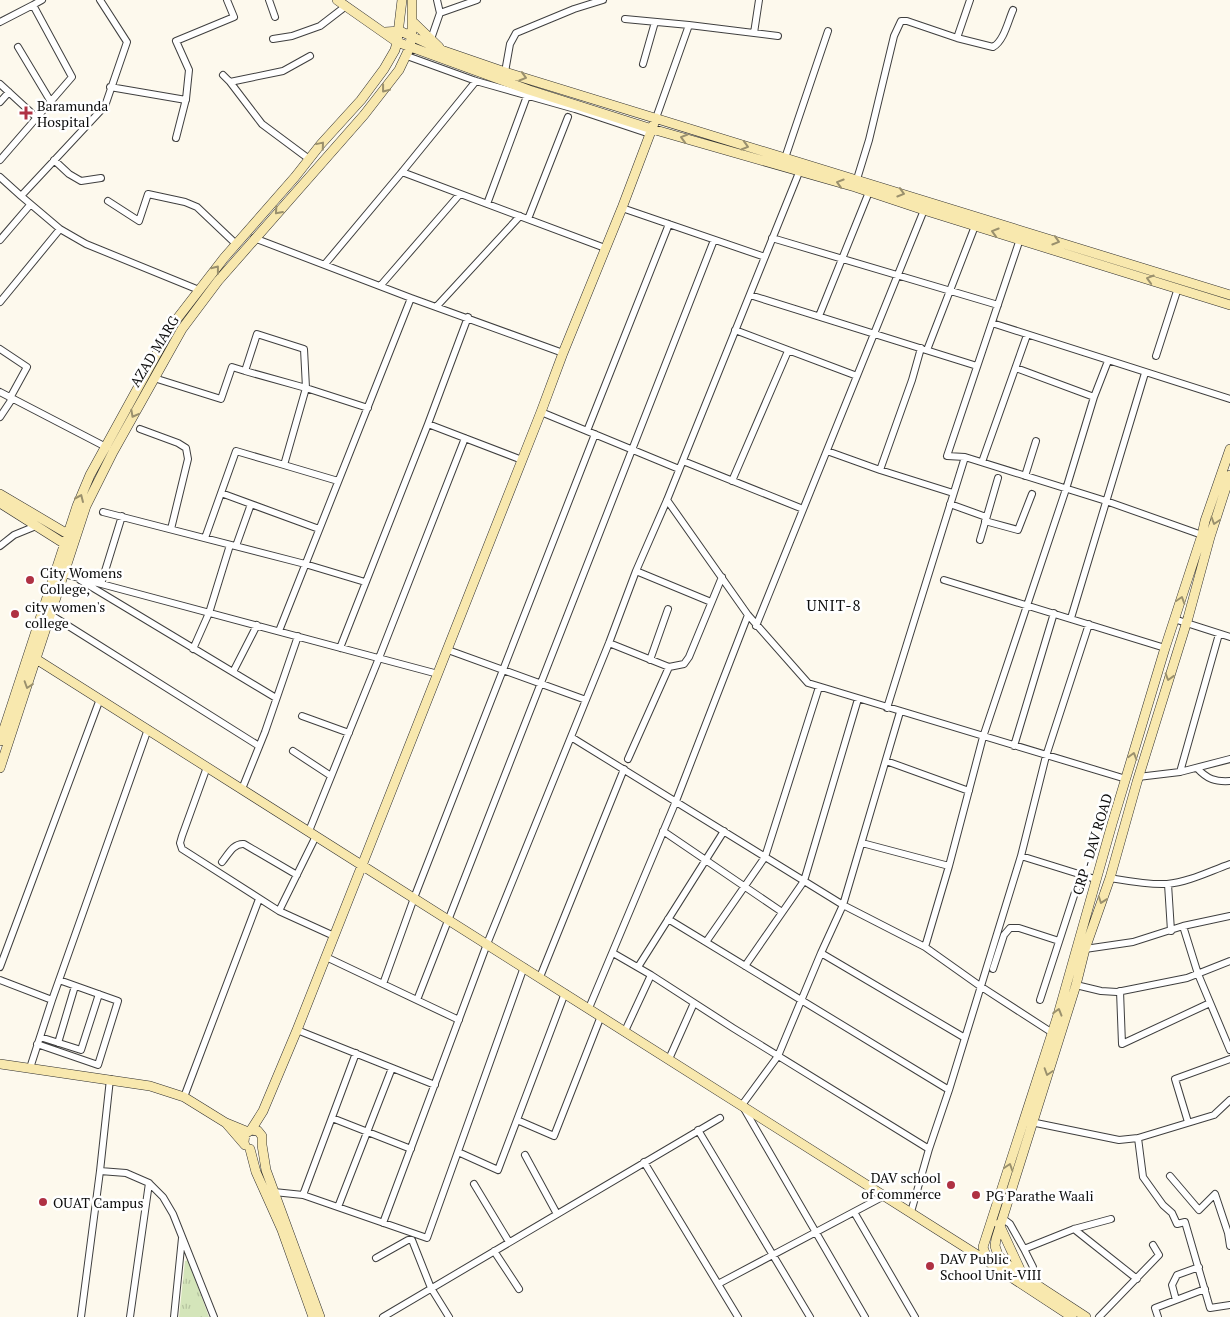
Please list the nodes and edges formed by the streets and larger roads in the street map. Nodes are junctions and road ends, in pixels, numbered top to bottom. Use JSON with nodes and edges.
{"nodes":[{"id":1,"x":42,"y":0,"type":"edge"},
{"id":2,"x":100,"y":0,"type":"edge"},
{"id":3,"x":227,"y":0,"type":"edge"},
{"id":4,"x":269,"y":0,"type":"edge"},
{"id":5,"x":337,"y":0,"type":"edge"},
{"id":6,"x":402,"y":0,"type":"edge"},
{"id":7,"x":412,"y":0,"type":"edge"},
{"id":8,"x":437,"y":0,"type":"edge"},
{"id":9,"x":477,"y":0,"type":"edge"},
{"id":10,"x":603,"y":0,"type":"edge"},
{"id":11,"x":759,"y":0,"type":"edge"},
{"id":12,"x":970,"y":0,"type":"edge"},
{"id":13,"x":33,"y":5,"type":"junction"},
{"id":14,"x":346,"y":6,"type":"junction"},
{"id":15,"x":1013,"y":10,"type":"dead end"},
{"id":16,"x":440,"y":13,"type":"junction"},
{"id":17,"x":275,"y":17,"type":"dead end"},
{"id":18,"x":625,"y":19,"type":"dead end"},
{"id":19,"x":412,"y":21,"type":"junction"},
{"id":20,"x":0,"y":22,"type":"edge"},
{"id":21,"x":655,"y":22,"type":"junction"},
{"id":22,"x":689,"y":25,"type":"junction"},
{"id":23,"x":400,"y":31,"type":"junction"},
{"id":24,"x":828,"y":31,"type":"dead end"},
{"id":25,"x":385,"y":32,"type":"junction"},
{"id":26,"x":754,"y":33,"type":"junction"},
{"id":27,"x":778,"y":36,"type":"dead end"},
{"id":28,"x":412,"y":37,"type":"junction"},
{"id":29,"x":431,"y":38,"type":"junction"},
{"id":30,"x":957,"y":38,"type":"junction"},
{"id":31,"x":273,"y":39,"type":"dead end"},
{"id":32,"x":397,"y":42,"type":"junction"},
{"id":33,"x":18,"y":48,"type":"dead end"},
{"id":34,"x":444,"y":51,"type":"junction"},
{"id":35,"x":409,"y":52,"type":"junction"},
{"id":36,"x":310,"y":56,"type":"dead end"},
{"id":37,"x":642,"y":64,"type":"dead end"},
{"id":38,"x":505,"y":72,"type":"junction"},
{"id":39,"x":223,"y":75,"type":"dead end"},
{"id":40,"x":476,"y":81,"type":"junction"},
{"id":41,"x":230,"y":82,"type":"junction"},
{"id":42,"x":0,"y":84,"type":"edge"},
{"id":43,"x":110,"y":87,"type":"junction"},
{"id":44,"x":9,"y":92,"type":"junction"},
{"id":45,"x":527,"y":96,"type":"junction"},
{"id":46,"x":186,"y":100,"type":"junction"},
{"id":47,"x":0,"y":102,"type":"edge"},
{"id":48,"x":51,"y":102,"type":"junction"},
{"id":49,"x":568,"y":117,"type":"dead end"},
{"id":50,"x":37,"y":118,"type":"junction"},
{"id":51,"x":656,"y":118,"type":"junction"},
{"id":52,"x":651,"y":132,"type":"junction"},
{"id":53,"x":176,"y":138,"type":"dead end"},
{"id":54,"x":309,"y":158,"type":"junction"},
{"id":55,"x":785,"y":158,"type":"junction"},
{"id":56,"x":0,"y":160,"type":"edge"},
{"id":57,"x":54,"y":160,"type":"junction"},
{"id":58,"x":800,"y":170,"type":"junction"},
{"id":59,"x":402,"y":172,"type":"junction"},
{"id":60,"x":0,"y":177,"type":"edge"},
{"id":61,"x":101,"y":178,"type":"dead end"},
{"id":62,"x":857,"y":179,"type":"junction"},
{"id":63,"x":869,"y":192,"type":"junction"},
{"id":64,"x":460,"y":194,"type":"junction"},
{"id":65,"x":21,"y":196,"type":"junction"},
{"id":66,"x":108,"y":201,"type":"dead end"},
{"id":67,"x":487,"y":204,"type":"junction"},
{"id":68,"x":30,"y":205,"type":"junction"},
{"id":69,"x":622,"y":208,"type":"junction"},
{"id":70,"x":924,"y":210,"type":"junction"},
{"id":71,"x":520,"y":216,"type":"junction"},
{"id":72,"x":528,"y":219,"type":"junction"},
{"id":73,"x":669,"y":224,"type":"junction"},
{"id":74,"x":976,"y":226,"type":"junction"},
{"id":75,"x":60,"y":230,"type":"junction"},
{"id":76,"x":254,"y":238,"type":"junction"},
{"id":77,"x":772,"y":238,"type":"junction"},
{"id":78,"x":1020,"y":239,"type":"junction"},
{"id":79,"x":0,"y":240,"type":"edge"},
{"id":80,"x":714,"y":240,"type":"junction"},
{"id":81,"x":236,"y":244,"type":"junction"},
{"id":82,"x":605,"y":248,"type":"junction"},
{"id":83,"x":765,"y":257,"type":"junction"},
{"id":84,"x":842,"y":259,"type":"junction"},
{"id":85,"x":325,"y":264,"type":"junction"},
{"id":86,"x":898,"y":275,"type":"junction"},
{"id":87,"x":381,"y":285,"type":"junction"},
{"id":88,"x":1178,"y":288,"type":"junction"},
{"id":89,"x":199,"y":290,"type":"junction"},
{"id":90,"x":950,"y":291,"type":"junction"},
{"id":91,"x":750,"y":295,"type":"junction"},
{"id":92,"x":1230,"y":295,"type":"edge"},
{"id":93,"x":411,"y":298,"type":"junction"},
{"id":94,"x":0,"y":302,"type":"edge"},
{"id":95,"x":998,"y":305,"type":"junction"},
{"id":96,"x":1230,"y":305,"type":"edge"},
{"id":97,"x":437,"y":306,"type":"junction"},
{"id":98,"x":819,"y":316,"type":"junction"},
{"id":99,"x":468,"y":318,"type":"junction"},
{"id":100,"x":992,"y":323,"type":"junction"},
{"id":101,"x":736,"y":330,"type":"junction"},
{"id":102,"x":874,"y":334,"type":"junction"},
{"id":103,"x":1027,"y":335,"type":"junction"},
{"id":104,"x":0,"y":349,"type":"edge"},
{"id":105,"x":924,"y":349,"type":"junction"},
{"id":106,"x":788,"y":351,"type":"junction"},
{"id":107,"x":563,"y":353,"type":"junction"},
{"id":108,"x":1156,"y":356,"type":"dead end"},
{"id":109,"x":1108,"y":361,"type":"junction"},
{"id":110,"x":977,"y":366,"type":"junction"},
{"id":111,"x":1016,"y":368,"type":"junction"},
{"id":112,"x":245,"y":371,"type":"junction"},
{"id":113,"x":1145,"y":373,"type":"junction"},
{"id":114,"x":857,"y":376,"type":"junction"},
{"id":115,"x":154,"y":378,"type":"junction"},
{"id":116,"x":306,"y":388,"type":"junction"},
{"id":117,"x":0,"y":392,"type":"edge"},
{"id":118,"x":1094,"y":397,"type":"junction"},
{"id":119,"x":11,"y":398,"type":"junction"},
{"id":120,"x":1230,"y":399,"type":"edge"},
{"id":121,"x":368,"y":408,"type":"junction"},
{"id":122,"x":542,"y":412,"type":"junction"},
{"id":123,"x":0,"y":417,"type":"edge"},
{"id":124,"x":428,"y":424,"type":"junction"},
{"id":125,"x":140,"y":429,"type":"dead end"},
{"id":126,"x":587,"y":431,"type":"junction"},
{"id":127,"x":595,"y":434,"type":"junction"},
{"id":128,"x":465,"y":438,"type":"junction"},
{"id":129,"x":1036,"y":441,"type":"dead end"},
{"id":130,"x":106,"y":447,"type":"junction"},
{"id":131,"x":631,"y":449,"type":"junction"},
{"id":132,"x":1230,"y":449,"type":"edge"},
{"id":133,"x":827,"y":450,"type":"junction"},
{"id":134,"x":964,"y":457,"type":"junction"},
{"id":135,"x":522,"y":460,"type":"junction"},
{"id":136,"x":683,"y":461,"type":"junction"},
{"id":137,"x":982,"y":462,"type":"junction"},
{"id":138,"x":284,"y":464,"type":"junction"},
{"id":139,"x":679,"y":469,"type":"junction"},
{"id":140,"x":880,"y":470,"type":"junction"},
{"id":141,"x":1230,"y":475,"type":"edge"},
{"id":142,"x":1025,"y":476,"type":"junction"},
{"id":143,"x":998,"y":478,"type":"dead end"},
{"id":144,"x":338,"y":481,"type":"junction"},
{"id":145,"x":732,"y":481,"type":"junction"},
{"id":146,"x":1066,"y":489,"type":"junction"},
{"id":147,"x":221,"y":493,"type":"junction"},
{"id":148,"x":953,"y":493,"type":"junction"},
{"id":149,"x":0,"y":494,"type":"edge"},
{"id":150,"x":1032,"y":494,"type":"dead end"},
{"id":151,"x":667,"y":500,"type":"junction"},
{"id":152,"x":1106,"y":502,"type":"junction"},
{"id":153,"x":0,"y":503,"type":"edge"},
{"id":154,"x":251,"y":504,"type":"junction"},
{"id":155,"x":950,"y":504,"type":"junction"},
{"id":156,"x":803,"y":509,"type":"junction"},
{"id":157,"x":103,"y":512,"type":"dead end"},
{"id":158,"x":122,"y":516,"type":"junction"},
{"id":159,"x":986,"y":519,"type":"junction"},
{"id":160,"x":36,"y":526,"type":"junction"},
{"id":161,"x":171,"y":529,"type":"junction"},
{"id":162,"x":319,"y":529,"type":"junction"},
{"id":163,"x":1202,"y":535,"type":"junction"},
{"id":164,"x":71,"y":536,"type":"junction"},
{"id":165,"x":205,"y":538,"type":"junction"},
{"id":166,"x":980,"y":540,"type":"dead end"},
{"id":167,"x":233,"y":545,"type":"junction"},
{"id":168,"x":0,"y":546,"type":"edge"},
{"id":169,"x":68,"y":547,"type":"junction"},
{"id":170,"x":305,"y":564,"type":"junction"},
{"id":171,"x":636,"y":571,"type":"junction"},
{"id":172,"x":69,"y":576,"type":"junction"},
{"id":173,"x":722,"y":577,"type":"junction"},
{"id":174,"x":944,"y":580,"type":"dead end"},
{"id":175,"x":365,"y":582,"type":"junction"},
{"id":176,"x":101,"y":584,"type":"junction"},
{"id":177,"x":711,"y":602,"type":"junction"},
{"id":178,"x":1027,"y":605,"type":"junction"},
{"id":179,"x":668,"y":609,"type":"dead end"},
{"id":180,"x":209,"y":613,"type":"junction"},
{"id":181,"x":1054,"y":613,"type":"junction"},
{"id":182,"x":51,"y":615,"type":"junction"},
{"id":183,"x":748,"y":615,"type":"junction"},
{"id":184,"x":1071,"y":618,"type":"junction"},
{"id":185,"x":1174,"y":619,"type":"junction"},
{"id":186,"x":1089,"y":624,"type":"junction"},
{"id":187,"x":1186,"y":624,"type":"junction"},
{"id":188,"x":256,"y":625,"type":"junction"},
{"id":189,"x":756,"y":626,"type":"junction"},
{"id":190,"x":279,"y":631,"type":"junction"},
{"id":191,"x":1220,"y":634,"type":"junction"},
{"id":192,"x":298,"y":636,"type":"junction"},
{"id":193,"x":1230,"y":637,"type":"edge"},
{"id":194,"x":609,"y":643,"type":"junction"},
{"id":195,"x":340,"y":648,"type":"junction"},
{"id":196,"x":1165,"y":648,"type":"junction"},
{"id":197,"x":193,"y":649,"type":"junction"},
{"id":198,"x":448,"y":650,"type":"junction"},
{"id":199,"x":380,"y":658,"type":"junction"},
{"id":200,"x":36,"y":659,"type":"junction"},
{"id":201,"x":650,"y":660,"type":"junction"},
{"id":202,"x":669,"y":667,"type":"junction"},
{"id":203,"x":503,"y":670,"type":"junction"},
{"id":204,"x":233,"y":672,"type":"junction"},
{"id":205,"x":438,"y":674,"type":"junction"},
{"id":206,"x":540,"y":684,"type":"junction"},
{"id":207,"x":818,"y":688,"type":"junction"},
{"id":208,"x":276,"y":698,"type":"junction"},
{"id":209,"x":100,"y":699,"type":"junction"},
{"id":210,"x":858,"y":699,"type":"junction"},
{"id":211,"x":586,"y":700,"type":"junction"},
{"id":212,"x":887,"y":708,"type":"junction"},
{"id":213,"x":900,"y":712,"type":"junction"},
{"id":214,"x":302,"y":716,"type":"dead end"},
{"id":215,"x":148,"y":729,"type":"junction"},
{"id":216,"x":349,"y":732,"type":"junction"},
{"id":217,"x":571,"y":737,"type":"junction"},
{"id":218,"x":983,"y":737,"type":"junction"},
{"id":219,"x":0,"y":741,"type":"edge"},
{"id":220,"x":259,"y":746,"type":"junction"},
{"id":221,"x":1014,"y":746,"type":"junction"},
{"id":222,"x":293,"y":751,"type":"dead end"},
{"id":223,"x":1046,"y":756,"type":"junction"},
{"id":224,"x":628,"y":759,"type":"dead end"},
{"id":225,"x":1230,"y":759,"type":"edge"},
{"id":226,"x":886,"y":761,"type":"junction"},
{"id":227,"x":207,"y":767,"type":"junction"},
{"id":228,"x":0,"y":768,"type":"edge"},
{"id":229,"x":1197,"y":768,"type":"junction"},
{"id":230,"x":624,"y":769,"type":"junction"},
{"id":231,"x":1180,"y":772,"type":"junction"},
{"id":232,"x":331,"y":776,"type":"junction"},
{"id":233,"x":1138,"y":777,"type":"junction"},
{"id":234,"x":1126,"y":780,"type":"junction"},
{"id":235,"x":1230,"y":781,"type":"edge"},
{"id":236,"x":242,"y":789,"type":"junction"},
{"id":237,"x":969,"y":791,"type":"junction"},
{"id":238,"x":676,"y":801,"type":"junction"},
{"id":239,"x":663,"y":831,"type":"junction"},
{"id":240,"x":724,"y":831,"type":"junction"},
{"id":241,"x":313,"y":834,"type":"junction"},
{"id":242,"x":1109,"y":834,"type":"junction"},
{"id":243,"x":1121,"y":838,"type":"junction"},
{"id":244,"x":862,"y":843,"type":"junction"},
{"id":245,"x":1021,"y":856,"type":"junction"},
{"id":246,"x":765,"y":857,"type":"junction"},
{"id":247,"x":705,"y":860,"type":"junction"},
{"id":248,"x":222,"y":862,"type":"dead end"},
{"id":249,"x":1230,"y":864,"type":"edge"},
{"id":250,"x":362,"y":865,"type":"junction"},
{"id":251,"x":949,"y":866,"type":"junction"},
{"id":252,"x":297,"y":874,"type":"junction"},
{"id":253,"x":1080,"y":874,"type":"junction"},
{"id":254,"x":1110,"y":878,"type":"junction"},
{"id":255,"x":1096,"y":879,"type":"junction"},
{"id":256,"x":804,"y":881,"type":"junction"},
{"id":257,"x":1168,"y":884,"type":"junction"},
{"id":258,"x":745,"y":887,"type":"junction"},
{"id":259,"x":414,"y":898,"type":"junction"},
{"id":260,"x":259,"y":899,"type":"junction"},
{"id":261,"x":843,"y":905,"type":"junction"},
{"id":262,"x":279,"y":910,"type":"junction"},
{"id":263,"x":782,"y":912,"type":"junction"},
{"id":264,"x":1230,"y":916,"type":"edge"},
{"id":265,"x":668,"y":919,"type":"junction"},
{"id":266,"x":449,"y":920,"type":"junction"},
{"id":267,"x":1183,"y":926,"type":"junction"},
{"id":268,"x":1171,"y":931,"type":"junction"},
{"id":269,"x":334,"y":936,"type":"junction"},
{"id":270,"x":1059,"y":941,"type":"junction"},
{"id":271,"x":706,"y":942,"type":"junction"},
{"id":272,"x":487,"y":944,"type":"junction"},
{"id":273,"x":925,"y":947,"type":"junction"},
{"id":274,"x":1086,"y":950,"type":"junction"},
{"id":275,"x":613,"y":953,"type":"junction"},
{"id":276,"x":821,"y":953,"type":"junction"},
{"id":277,"x":326,"y":957,"type":"junction"},
{"id":278,"x":1230,"y":961,"type":"edge"},
{"id":279,"x":745,"y":966,"type":"junction"},
{"id":280,"x":0,"y":967,"type":"edge"},
{"id":281,"x":524,"y":967,"type":"junction"},
{"id":282,"x":638,"y":967,"type":"junction"},
{"id":283,"x":993,"y":968,"type":"dead end"},
{"id":284,"x":1198,"y":974,"type":"junction"},
{"id":285,"x":651,"y":975,"type":"junction"},
{"id":286,"x":540,"y":977,"type":"junction"},
{"id":287,"x":0,"y":980,"type":"edge"},
{"id":288,"x":59,"y":980,"type":"junction"},
{"id":289,"x":383,"y":984,"type":"junction"},
{"id":290,"x":1076,"y":985,"type":"junction"},
{"id":291,"x":75,"y":986,"type":"junction"},
{"id":292,"x":980,"y":986,"type":"junction"},
{"id":293,"x":1120,"y":991,"type":"junction"},
{"id":294,"x":565,"y":993,"type":"junction"},
{"id":295,"x":99,"y":994,"type":"junction"},
{"id":296,"x":52,"y":1000,"type":"junction"},
{"id":297,"x":417,"y":1000,"type":"junction"},
{"id":298,"x":1040,"y":1000,"type":"dead end"},
{"id":299,"x":802,"y":1001,"type":"junction"},
{"id":300,"x":694,"y":1002,"type":"junction"},
{"id":301,"x":1210,"y":1003,"type":"junction"},
{"id":302,"x":589,"y":1008,"type":"junction"},
{"id":303,"x":601,"y":1016,"type":"junction"},
{"id":304,"x":460,"y":1020,"type":"junction"},
{"id":305,"x":297,"y":1030,"type":"junction"},
{"id":306,"x":624,"y":1031,"type":"junction"},
{"id":307,"x":1051,"y":1032,"type":"junction"},
{"id":308,"x":40,"y":1037,"type":"junction"},
{"id":309,"x":965,"y":1038,"type":"junction"},
{"id":310,"x":58,"y":1043,"type":"junction"},
{"id":311,"x":37,"y":1044,"type":"junction"},
{"id":312,"x":1230,"y":1050,"type":"edge"},
{"id":313,"x":356,"y":1053,"type":"junction"},
{"id":314,"x":778,"y":1056,"type":"junction"},
{"id":315,"x":669,"y":1059,"type":"junction"},
{"id":316,"x":1230,"y":1060,"type":"edge"},
{"id":317,"x":0,"y":1064,"type":"edge"},
{"id":318,"x":30,"y":1068,"type":"junction"},
{"id":319,"x":392,"y":1068,"type":"junction"},
{"id":320,"x":110,"y":1079,"type":"junction"},
{"id":321,"x":435,"y":1085,"type":"junction"},
{"id":322,"x":949,"y":1090,"type":"junction"},
{"id":323,"x":184,"y":1097,"type":"junction"},
{"id":324,"x":1229,"y":1102,"type":"edge"},
{"id":325,"x":742,"y":1105,"type":"junction"},
{"id":326,"x":263,"y":1111,"type":"junction"},
{"id":327,"x":332,"y":1118,"type":"junction"},
{"id":328,"x":720,"y":1118,"type":"dead end"},
{"id":329,"x":516,"y":1120,"type":"junction"},
{"id":330,"x":1031,"y":1122,"type":"junction"},
{"id":331,"x":1188,"y":1122,"type":"junction"},
{"id":332,"x":226,"y":1123,"type":"junction"},
{"id":333,"x":698,"y":1130,"type":"junction"},
{"id":334,"x":250,"y":1131,"type":"junction"},
{"id":335,"x":367,"y":1132,"type":"junction"},
{"id":336,"x":1138,"y":1138,"type":"junction"},
{"id":337,"x":262,"y":1140,"type":"junction"},
{"id":338,"x":247,"y":1146,"type":"junction"},
{"id":339,"x":411,"y":1149,"type":"junction"},
{"id":340,"x":929,"y":1149,"type":"junction"},
{"id":341,"x":458,"y":1152,"type":"junction"},
{"id":342,"x":525,"y":1155,"type":"dead end"},
{"id":343,"x":644,"y":1162,"type":"junction"},
{"id":344,"x":100,"y":1172,"type":"junction"},
{"id":345,"x":1170,"y":1176,"type":"dead end"},
{"id":346,"x":149,"y":1183,"type":"junction"},
{"id":347,"x":474,"y":1184,"type":"dead end"},
{"id":348,"x":271,"y":1194,"type":"junction"},
{"id":349,"x":303,"y":1195,"type":"junction"},
{"id":350,"x":884,"y":1196,"type":"junction"},
{"id":351,"x":338,"y":1207,"type":"junction"},
{"id":352,"x":854,"y":1212,"type":"junction"},
{"id":353,"x":911,"y":1212,"type":"junction"},
{"id":354,"x":557,"y":1214,"type":"junction"},
{"id":355,"x":1111,"y":1219,"type":"dead end"},
{"id":356,"x":1000,"y":1221,"type":"junction"},
{"id":357,"x":383,"y":1223,"type":"junction"},
{"id":358,"x":1074,"y":1229,"type":"junction"},
{"id":359,"x":815,"y":1232,"type":"junction"},
{"id":360,"x":1229,"y":1233,"type":"edge"},
{"id":361,"x":182,"y":1237,"type":"junction"},
{"id":362,"x":509,"y":1242,"type":"junction"},
{"id":363,"x":1153,"y":1245,"type":"dead end"},
{"id":364,"x":1230,"y":1246,"type":"edge"},
{"id":365,"x":1024,"y":1249,"type":"junction"},
{"id":366,"x":494,"y":1251,"type":"junction"},
{"id":367,"x":772,"y":1255,"type":"junction"},
{"id":368,"x":376,"y":1258,"type":"dead end"},
{"id":369,"x":987,"y":1259,"type":"junction"},
{"id":370,"x":1001,"y":1259,"type":"junction"},
{"id":371,"x":1199,"y":1266,"type":"junction"},
{"id":372,"x":1023,"y":1276,"type":"junction"},
{"id":373,"x":1138,"y":1278,"type":"junction"},
{"id":374,"x":1031,"y":1282,"type":"junction"},
{"id":375,"x":718,"y":1284,"type":"junction"},
{"id":376,"x":432,"y":1288,"type":"junction"},
{"id":377,"x":519,"y":1289,"type":"dead end"},
{"id":378,"x":1205,"y":1289,"type":"junction"},
{"id":379,"x":1176,"y":1300,"type":"junction"},
{"id":380,"x":1230,"y":1305,"type":"edge"},
{"id":381,"x":81,"y":1317,"type":"edge"},
{"id":382,"x":130,"y":1317,"type":"edge"},
{"id":383,"x":174,"y":1317,"type":"edge"},
{"id":384,"x":214,"y":1317,"type":"edge"},
{"id":385,"x":313,"y":1317,"type":"edge"},
{"id":386,"x":320,"y":1317,"type":"edge"},
{"id":387,"x":383,"y":1317,"type":"edge"},
{"id":388,"x":449,"y":1317,"type":"edge"},
{"id":389,"x":738,"y":1317,"type":"edge"},
{"id":390,"x":810,"y":1317,"type":"edge"},
{"id":391,"x":865,"y":1317,"type":"edge"},
{"id":392,"x":914,"y":1317,"type":"edge"},
{"id":393,"x":1072,"y":1317,"type":"edge"},
{"id":394,"x":1086,"y":1317,"type":"edge"},
{"id":395,"x":1099,"y":1317,"type":"edge"},
{"id":396,"x":1158,"y":1317,"type":"edge"}],
"edges":[{"from":1,"to":13,"type":"street"},
{"from":2,"to":43,"type":"street"},
{"from":3,"to":46,"type":"street"},
{"from":4,"to":17,"type":"street"},
{"from":5,"to":14,"type":"street"},
{"from":6,"to":23,"type":"street","name":"AZAD MARG"},
{"from":7,"to":19,"type":"street","name":"AZAD MARG"},
{"from":8,"to":16,"type":"street"},
{"from":9,"to":16,"type":"street"},
{"from":10,"to":38,"type":"street"},
{"from":11,"to":26,"type":"street"},
{"from":12,"to":30,"type":"street"},
{"from":13,"to":20,"type":"street"},
{"from":13,"to":48,"type":"street"},
{"from":14,"to":25,"type":"street"},
{"from":14,"to":31,"type":"street"},
{"from":15,"to":30,"type":"street"},
{"from":16,"to":29,"type":"street"},
{"from":18,"to":21,"type":"street"},
{"from":19,"to":28,"type":"street","name":"AZAD MARG"},
{"from":19,"to":29,"type":"street"},
{"from":21,"to":22,"type":"street"},
{"from":21,"to":37,"type":"street"},
{"from":22,"to":26,"type":"street"},
{"from":22,"to":51,"type":"street"},
{"from":23,"to":25,"type":"street"},
{"from":23,"to":28,"type":"street"},
{"from":23,"to":32,"type":"street","name":"AZAD MARG"},
{"from":24,"to":55,"type":"street"},
{"from":25,"to":32,"type":"street"},
{"from":26,"to":27,"type":"street"},
{"from":28,"to":34,"type":"street"},
{"from":28,"to":35,"type":"street","name":"AZAD MARG"},
{"from":29,"to":34,"type":"street"},
{"from":30,"to":62,"type":"street"},
{"from":32,"to":35,"type":"street"},
{"from":54,"to":32,"type":"street","name":"AZAD MARG","one_way":true},
{"from":33,"to":48,"type":"street"},
{"from":34,"to":38,"type":"street"},
{"from":35,"to":40,"type":"street"},
{"from":35,"to":52,"type":"street"},
{"from":35,"to":76,"type":"street","name":"AZAD MARG","one_way":true},
{"from":36,"to":41,"type":"street"},
{"from":38,"to":51,"type":"street","one_way":true},
{"from":39,"to":41,"type":"street"},
{"from":40,"to":45,"type":"street"},
{"from":40,"to":59,"type":"street"},
{"from":41,"to":54,"type":"street"},
{"from":42,"to":44,"type":"street"},
{"from":43,"to":46,"type":"street"},
{"from":43,"to":57,"type":"street"},
{"from":44,"to":47,"type":"street"},
{"from":44,"to":50,"type":"street"},
{"from":45,"to":52,"type":"street"},
{"from":45,"to":67,"type":"street"},
{"from":46,"to":53,"type":"street"},
{"from":48,"to":50,"type":"street"},
{"from":49,"to":72,"type":"street"},
{"from":50,"to":56,"type":"street"},
{"from":51,"to":52,"type":"street"},
{"from":51,"to":55,"type":"street","one_way":true},
{"from":58,"to":52,"type":"street","one_way":true},
{"from":52,"to":69,"type":"street"},
{"from":54,"to":81,"type":"street","name":"AZAD MARG"},
{"from":55,"to":62,"type":"street"},
{"from":57,"to":61,"type":"street"},
{"from":57,"to":65,"type":"street"},
{"from":63,"to":58,"type":"street","one_way":true},
{"from":58,"to":77,"type":"street"},
{"from":59,"to":64,"type":"street"},
{"from":59,"to":85,"type":"street"},
{"from":60,"to":65,"type":"street"},
{"from":62,"to":92,"type":"street","one_way":true},
{"from":63,"to":70,"type":"street"},
{"from":63,"to":84,"type":"street"},
{"from":64,"to":67,"type":"street"},
{"from":64,"to":87,"type":"street"},
{"from":65,"to":68,"type":"street"},
{"from":66,"to":81,"type":"street"},
{"from":67,"to":71,"type":"street"},
{"from":68,"to":75,"type":"street"},
{"from":68,"to":79,"type":"street"},
{"from":69,"to":73,"type":"street"},
{"from":69,"to":82,"type":"street"},
{"from":70,"to":74,"type":"street"},
{"from":70,"to":86,"type":"street"},
{"from":71,"to":72,"type":"street"},
{"from":71,"to":97,"type":"street"},
{"from":72,"to":82,"type":"street"},
{"from":73,"to":80,"type":"street"},
{"from":73,"to":126,"type":"street"},
{"from":78,"to":74,"type":"street","one_way":true},
{"from":74,"to":90,"type":"street"},
{"from":75,"to":89,"type":"street"},
{"from":75,"to":94,"type":"street"},
{"from":76,"to":85,"type":"street"},
{"from":76,"to":115,"type":"street","name":"AZAD MARG"},
{"from":77,"to":83,"type":"street"},
{"from":77,"to":84,"type":"street"},
{"from":88,"to":78,"type":"street","one_way":true},
{"from":78,"to":95,"type":"street"},
{"from":80,"to":83,"type":"street"},
{"from":80,"to":131,"type":"street"},
{"from":89,"to":81,"type":"street","name":"AZAD MARG","one_way":true},
{"from":82,"to":107,"type":"street"},
{"from":83,"to":91,"type":"street"},
{"from":84,"to":86,"type":"street"},
{"from":84,"to":98,"type":"street"},
{"from":85,"to":87,"type":"street"},
{"from":86,"to":90,"type":"street"},
{"from":86,"to":102,"type":"street"},
{"from":87,"to":93,"type":"street"},
{"from":88,"to":96,"type":"street"},
{"from":88,"to":108,"type":"street"},
{"from":89,"to":130,"type":"street","name":"AZAD MARG"},
{"from":90,"to":95,"type":"street"},
{"from":90,"to":105,"type":"street"},
{"from":91,"to":98,"type":"street"},
{"from":91,"to":101,"type":"street"},
{"from":93,"to":97,"type":"street"},
{"from":93,"to":121,"type":"street"},
{"from":95,"to":100,"type":"street"},
{"from":97,"to":99,"type":"street"},
{"from":98,"to":102,"type":"street"},
{"from":99,"to":107,"type":"street"},
{"from":99,"to":124,"type":"street"},
{"from":100,"to":103,"type":"street"},
{"from":100,"to":110,"type":"street"},
{"from":101,"to":106,"type":"street"},
{"from":101,"to":136,"type":"street"},
{"from":102,"to":105,"type":"street"},
{"from":102,"to":114,"type":"street"},
{"from":103,"to":109,"type":"street"},
{"from":103,"to":111,"type":"street"},
{"from":104,"to":119,"type":"street"},
{"from":105,"to":110,"type":"street"},
{"from":105,"to":140,"type":"street"},
{"from":106,"to":114,"type":"street"},
{"from":106,"to":145,"type":"street"},
{"from":107,"to":122,"type":"street"},
{"from":109,"to":113,"type":"street"},
{"from":109,"to":118,"type":"street"},
{"from":110,"to":134,"type":"street"},
{"from":111,"to":118,"type":"street"},
{"from":111,"to":137,"type":"street"},
{"from":112,"to":115,"type":"street"},
{"from":112,"to":116,"type":"street"},
{"from":112,"to":116,"type":"street"},
{"from":113,"to":120,"type":"street"},
{"from":113,"to":152,"type":"street"},
{"from":114,"to":133,"type":"street"},
{"from":115,"to":164,"type":"street","name":"AZAD MARG","one_way":true},
{"from":116,"to":121,"type":"street"},
{"from":116,"to":138,"type":"street"},
{"from":117,"to":119,"type":"street"},
{"from":118,"to":146,"type":"street"},
{"from":119,"to":123,"type":"street"},
{"from":119,"to":130,"type":"street"},
{"from":121,"to":144,"type":"street"},
{"from":122,"to":126,"type":"street"},
{"from":122,"to":135,"type":"street"},
{"from":124,"to":128,"type":"street"},
{"from":124,"to":175,"type":"street"},
{"from":125,"to":161,"type":"street"},
{"from":126,"to":127,"type":"street"},
{"from":127,"to":131,"type":"street"},
{"from":127,"to":203,"type":"street"},
{"from":128,"to":135,"type":"street"},
{"from":128,"to":199,"type":"street"},
{"from":129,"to":142,"type":"street"},
{"from":164,"to":130,"type":"street","name":"AZAD MARG","one_way":true},
{"from":131,"to":139,"type":"street"},
{"from":131,"to":206,"type":"street"},
{"from":132,"to":163,"type":"street","name":"CRP - DAV ROAD"},
{"from":133,"to":140,"type":"street"},
{"from":133,"to":156,"type":"street"},
{"from":134,"to":137,"type":"street"},
{"from":134,"to":148,"type":"street"},
{"from":135,"to":198,"type":"street"},
{"from":136,"to":139,"type":"street"},
{"from":136,"to":145,"type":"street"},
{"from":137,"to":142,"type":"street"},
{"from":138,"to":144,"type":"street"},
{"from":138,"to":147,"type":"street"},
{"from":139,"to":151,"type":"street"},
{"from":140,"to":148,"type":"street"},
{"from":141,"to":187,"type":"street","name":"CRP - DAV ROAD","one_way":true},
{"from":142,"to":146,"type":"street"},
{"from":143,"to":159,"type":"street"},
{"from":144,"to":162,"type":"street"},
{"from":145,"to":156,"type":"street"},
{"from":146,"to":152,"type":"street"},
{"from":146,"to":178,"type":"street"},
{"from":147,"to":154,"type":"street"},
{"from":147,"to":165,"type":"street"},
{"from":148,"to":155,"type":"street"},
{"from":149,"to":164,"type":"street"},
{"from":150,"to":159,"type":"street"},
{"from":151,"to":171,"type":"street"},
{"from":151,"to":173,"type":"street"},
{"from":152,"to":163,"type":"street"},
{"from":152,"to":184,"type":"street"},
{"from":153,"to":160,"type":"street"},
{"from":154,"to":162,"type":"street"},
{"from":154,"to":167,"type":"street"},
{"from":155,"to":159,"type":"street"},
{"from":155,"to":212,"type":"street"},
{"from":156,"to":189,"type":"street"},
{"from":157,"to":158,"type":"street"},
{"from":158,"to":161,"type":"street"},
{"from":158,"to":176,"type":"street"},
{"from":159,"to":166,"type":"street"},
{"from":160,"to":168,"type":"street"},
{"from":160,"to":169,"type":"street"},
{"from":161,"to":165,"type":"street"},
{"from":162,"to":170,"type":"street"},
{"from":185,"to":163,"type":"street","name":"CRP - DAV ROAD","one_way":true},
{"from":164,"to":169,"type":"street","name":"AZAD MARG"},
{"from":165,"to":167,"type":"street"},
{"from":167,"to":170,"type":"street"},
{"from":167,"to":180,"type":"street"},
{"from":169,"to":172,"type":"street","name":"AZAD MARG"},
{"from":169,"to":219,"type":"street","name":"AZAD MARG"},
{"from":170,"to":175,"type":"street"},
{"from":170,"to":190,"type":"street"},
{"from":171,"to":177,"type":"street"},
{"from":171,"to":194,"type":"street"},
{"from":172,"to":176,"type":"street"},
{"from":172,"to":182,"type":"street","name":"AZAD MARG"},
{"from":172,"to":197,"type":"street"},
{"from":173,"to":177,"type":"street"},
{"from":173,"to":183,"type":"street"},
{"from":174,"to":178,"type":"street"},
{"from":175,"to":195,"type":"street"},
{"from":176,"to":180,"type":"street"},
{"from":177,"to":202,"type":"street"},
{"from":178,"to":181,"type":"street"},
{"from":178,"to":218,"type":"street"},
{"from":179,"to":201,"type":"street"},
{"from":180,"to":188,"type":"street"},
{"from":180,"to":197,"type":"street"},
{"from":181,"to":184,"type":"street"},
{"from":181,"to":221,"type":"street"},
{"from":182,"to":200,"type":"street","name":"AZAD MARG"},
{"from":182,"to":220,"type":"street"},
{"from":183,"to":189,"type":"street"},
{"from":183,"to":238,"type":"street"},
{"from":184,"to":186,"type":"street"},
{"from":185,"to":187,"type":"street"},
{"from":185,"to":196,"type":"street","name":"CRP - DAV ROAD"},
{"from":186,"to":196,"type":"street"},
{"from":186,"to":223,"type":"street"},
{"from":187,"to":191,"type":"street"},
{"from":187,"to":233,"type":"street","name":"CRP - DAV ROAD","one_way":true},
{"from":188,"to":190,"type":"street"},
{"from":188,"to":204,"type":"street"},
{"from":189,"to":207,"type":"street"},
{"from":190,"to":192,"type":"street"},
{"from":191,"to":193,"type":"street"},
{"from":191,"to":231,"type":"street"},
{"from":192,"to":195,"type":"street"},
{"from":192,"to":208,"type":"street"},
{"from":194,"to":201,"type":"street"},
{"from":194,"to":211,"type":"street"},
{"from":195,"to":199,"type":"street"},
{"from":234,"to":196,"type":"street","name":"CRP - DAV ROAD","one_way":true},
{"from":197,"to":204,"type":"street"},
{"from":198,"to":203,"type":"street"},
{"from":198,"to":205,"type":"street"},
{"from":199,"to":205,"type":"street"},
{"from":199,"to":216,"type":"street"},
{"from":200,"to":209,"type":"street"},
{"from":200,"to":228,"type":"street","name":"AZAD MARG","one_way":true},
{"from":201,"to":202,"type":"street"},
{"from":202,"to":224,"type":"street"},
{"from":203,"to":206,"type":"street"},
{"from":203,"to":259,"type":"street"},
{"from":204,"to":208,"type":"street"},
{"from":205,"to":250,"type":"street"},
{"from":206,"to":211,"type":"street"},
{"from":206,"to":266,"type":"street"},
{"from":207,"to":210,"type":"street"},
{"from":207,"to":246,"type":"street"},
{"from":208,"to":220,"type":"street"},
{"from":209,"to":215,"type":"street"},
{"from":209,"to":280,"type":"street"},
{"from":210,"to":212,"type":"street"},
{"from":210,"to":256,"type":"street"},
{"from":211,"to":217,"type":"street"},
{"from":212,"to":213,"type":"street"},
{"from":213,"to":218,"type":"street"},
{"from":213,"to":226,"type":"street"},
{"from":214,"to":216,"type":"street"},
{"from":215,"to":227,"type":"street"},
{"from":215,"to":288,"type":"street"},
{"from":216,"to":232,"type":"street"},
{"from":217,"to":230,"type":"street"},
{"from":217,"to":272,"type":"street"},
{"from":218,"to":221,"type":"street"},
{"from":218,"to":237,"type":"street"},
{"from":220,"to":236,"type":"street"},
{"from":221,"to":223,"type":"street"},
{"from":222,"to":232,"type":"street"},
{"from":223,"to":234,"type":"street"},
{"from":223,"to":245,"type":"street"},
{"from":225,"to":229,"type":"street"},
{"from":226,"to":237,"type":"street"},
{"from":226,"to":244,"type":"street"},
{"from":227,"to":236,"type":"street"},
{"from":227,"to":260,"type":"street"},
{"from":229,"to":231,"type":"street"},
{"from":229,"to":235,"type":"street"},
{"from":230,"to":238,"type":"street"},
{"from":230,"to":286,"type":"street"},
{"from":231,"to":233,"type":"street"},
{"from":232,"to":241,"type":"street"},
{"from":233,"to":243,"type":"street","name":"CRP - DAV ROAD"},
{"from":234,"to":242,"type":"street","name":"CRP - DAV ROAD"},
{"from":236,"to":241,"type":"street"},
{"from":237,"to":251,"type":"street"},
{"from":238,"to":239,"type":"street"},
{"from":238,"to":240,"type":"street"},
{"from":239,"to":247,"type":"street"},
{"from":239,"to":275,"type":"street"},
{"from":240,"to":246,"type":"street"},
{"from":240,"to":247,"type":"street"},
{"from":241,"to":250,"type":"street"},
{"from":241,"to":252,"type":"street"},
{"from":242,"to":243,"type":"street"},
{"from":242,"to":255,"type":"street","name":"CRP - DAV ROAD"},
{"from":243,"to":254,"type":"street","name":"CRP - DAV ROAD"},
{"from":244,"to":251,"type":"street"},
{"from":244,"to":261,"type":"street"},
{"from":245,"to":253,"type":"street"},
{"from":245,"to":292,"type":"street"},
{"from":246,"to":256,"type":"street"},
{"from":246,"to":258,"type":"street"},
{"from":247,"to":258,"type":"street"},
{"from":247,"to":265,"type":"street"},
{"from":248,"to":252,"type":"street"},
{"from":249,"to":257,"type":"street"},
{"from":250,"to":259,"type":"street"},
{"from":250,"to":269,"type":"street"},
{"from":251,"to":273,"type":"street"},
{"from":252,"to":262,"type":"street"},
{"from":253,"to":255,"type":"street"},
{"from":253,"to":270,"type":"street"},
{"from":254,"to":257,"type":"street"},
{"from":254,"to":274,"type":"street","name":"CRP - DAV ROAD","one_way":true},
{"from":307,"to":255,"type":"street","name":"CRP - DAV ROAD","one_way":true},
{"from":256,"to":261,"type":"street"},
{"from":256,"to":263,"type":"street"},
{"from":257,"to":268,"type":"street"},
{"from":258,"to":263,"type":"street"},
{"from":258,"to":271,"type":"street"},
{"from":259,"to":266,"type":"street"},
{"from":259,"to":289,"type":"street"},
{"from":260,"to":262,"type":"street"},
{"from":260,"to":323,"type":"street"},
{"from":261,"to":273,"type":"street"},
{"from":261,"to":276,"type":"street"},
{"from":262,"to":269,"type":"street"},
{"from":263,"to":279,"type":"street"},
{"from":264,"to":267,"type":"street"},
{"from":265,"to":271,"type":"street"},
{"from":265,"to":282,"type":"street"},
{"from":266,"to":272,"type":"street"},
{"from":266,"to":297,"type":"street"},
{"from":267,"to":268,"type":"street"},
{"from":267,"to":284,"type":"street"},
{"from":268,"to":274,"type":"street"},
{"from":269,"to":277,"type":"street"},
{"from":270,"to":283,"type":"street"},
{"from":270,"to":298,"type":"street"},
{"from":271,"to":279,"type":"street"},
{"from":272,"to":281,"type":"street"},
{"from":272,"to":304,"type":"street"},
{"from":273,"to":292,"type":"street"},
{"from":274,"to":290,"type":"street","name":"CRP - DAV ROAD"},
{"from":275,"to":282,"type":"street"},
{"from":275,"to":302,"type":"street"},
{"from":276,"to":299,"type":"street"},
{"from":276,"to":309,"type":"street"},
{"from":277,"to":289,"type":"street"},
{"from":277,"to":305,"type":"street"},
{"from":278,"to":284,"type":"street"},
{"from":279,"to":299,"type":"street"},
{"from":281,"to":286,"type":"street"},
{"from":281,"to":341,"type":"street"},
{"from":282,"to":285,"type":"street"},
{"from":284,"to":293,"type":"street"},
{"from":284,"to":301,"type":"street"},
{"from":285,"to":300,"type":"street"},
{"from":285,"to":306,"type":"street"},
{"from":286,"to":294,"type":"street"},
{"from":287,"to":296,"type":"street"},
{"from":288,"to":291,"type":"street"},
{"from":288,"to":296,"type":"street"},
{"from":289,"to":297,"type":"street"},
{"from":290,"to":293,"type":"street"},
{"from":290,"to":330,"type":"street","name":"CRP - DAV ROAD","one_way":true},
{"from":291,"to":295,"type":"street"},
{"from":291,"to":310,"type":"street"},
{"from":292,"to":307,"type":"street"},
{"from":292,"to":309,"type":"street"},
{"from":293,"to":301,"type":"street"},
{"from":294,"to":302,"type":"street"},
{"from":294,"to":329,"type":"street"},
{"from":295,"to":310,"type":"street"},
{"from":295,"to":311,"type":"street"},
{"from":296,"to":308,"type":"street"},
{"from":297,"to":304,"type":"street"},
{"from":299,"to":314,"type":"street"},
{"from":299,"to":322,"type":"street"},
{"from":300,"to":314,"type":"street"},
{"from":300,"to":315,"type":"street"},
{"from":301,"to":312,"type":"street"},
{"from":302,"to":303,"type":"street"},
{"from":303,"to":306,"type":"street"},
{"from":303,"to":329,"type":"street"},
{"from":304,"to":321,"type":"street"},
{"from":305,"to":313,"type":"street"},
{"from":305,"to":326,"type":"street"},
{"from":306,"to":315,"type":"street"},
{"from":369,"to":307,"type":"street","name":"CRP - DAV ROAD","one_way":true},
{"from":308,"to":310,"type":"street"},
{"from":308,"to":311,"type":"street"},
{"from":309,"to":322,"type":"street"},
{"from":311,"to":318,"type":"street"},
{"from":313,"to":319,"type":"street"},
{"from":313,"to":327,"type":"street"},
{"from":314,"to":325,"type":"street"},
{"from":314,"to":340,"type":"street"},
{"from":315,"to":325,"type":"street"},
{"from":316,"to":331,"type":"street"},
{"from":317,"to":318,"type":"street"},
{"from":318,"to":320,"type":"street"},
{"from":319,"to":321,"type":"street"},
{"from":319,"to":335,"type":"street"},
{"from":320,"to":323,"type":"street"},
{"from":320,"to":344,"type":"street"},
{"from":321,"to":339,"type":"street"},
{"from":322,"to":340,"type":"street"},
{"from":323,"to":332,"type":"street"},
{"from":324,"to":331,"type":"street"},
{"from":325,"to":350,"type":"street"},
{"from":325,"to":359,"type":"street"},
{"from":326,"to":334,"type":"street"},
{"from":326,"to":337,"type":"street"},
{"from":327,"to":335,"type":"street"},
{"from":327,"to":349,"type":"street"},
{"from":328,"to":333,"type":"street"},
{"from":329,"to":341,"type":"street"},
{"from":330,"to":336,"type":"street"},
{"from":330,"to":356,"type":"street","name":"CRP - DAV ROAD"},
{"from":331,"to":336,"type":"street"},
{"from":332,"to":334,"type":"street"},
{"from":332,"to":338,"type":"street"},
{"from":333,"to":343,"type":"street"},
{"from":333,"to":367,"type":"street"},
{"from":334,"to":337,"type":"street"},
{"from":334,"to":338,"type":"street"},
{"from":335,"to":339,"type":"street"},
{"from":335,"to":351,"type":"street"},
{"from":336,"to":371,"type":"street"},
{"from":337,"to":338,"type":"street"},
{"from":337,"to":348,"type":"street"},
{"from":338,"to":348,"type":"street"},
{"from":339,"to":357,"type":"street"},
{"from":340,"to":353,"type":"street"},
{"from":341,"to":357,"type":"street"},
{"from":342,"to":354,"type":"street"},
{"from":343,"to":354,"type":"street"},
{"from":343,"to":375,"type":"street"},
{"from":344,"to":346,"type":"street"},
{"from":344,"to":381,"type":"street"},
{"from":345,"to":360,"type":"street"},
{"from":346,"to":361,"type":"street"},
{"from":346,"to":382,"type":"street"},
{"from":347,"to":362,"type":"street"},
{"from":348,"to":349,"type":"street"},
{"from":348,"to":385,"type":"street"},
{"from":348,"to":386,"type":"street"},
{"from":349,"to":351,"type":"street"},
{"from":350,"to":352,"type":"street"},
{"from":350,"to":353,"type":"street"},
{"from":351,"to":357,"type":"street"},
{"from":352,"to":359,"type":"street"},
{"from":352,"to":392,"type":"street"},
{"from":353,"to":369,"type":"street"},
{"from":354,"to":362,"type":"street"},
{"from":355,"to":358,"type":"street"},
{"from":356,"to":365,"type":"street"},
{"from":356,"to":370,"type":"street","name":"CRP - DAV ROAD"},
{"from":356,"to":372,"type":"street"},
{"from":358,"to":365,"type":"street"},
{"from":358,"to":373,"type":"street"},
{"from":359,"to":367,"type":"street"},
{"from":359,"to":391,"type":"street"},
{"from":360,"to":364,"type":"street"},
{"from":361,"to":383,"type":"street"},
{"from":361,"to":384,"type":"street"},
{"from":362,"to":366,"type":"street"},
{"from":363,"to":373,"type":"street"},
{"from":365,"to":374,"type":"street"},
{"from":366,"to":376,"type":"street"},
{"from":366,"to":377,"type":"street"},
{"from":367,"to":375,"type":"street"},
{"from":367,"to":390,"type":"street"},
{"from":368,"to":376,"type":"street"},
{"from":369,"to":370,"type":"street"},
{"from":369,"to":393,"type":"street"},
{"from":370,"to":372,"type":"street"},
{"from":371,"to":378,"type":"street"},
{"from":371,"to":379,"type":"street"},
{"from":372,"to":374,"type":"street"},
{"from":373,"to":395,"type":"street"},
{"from":374,"to":394,"type":"street"},
{"from":375,"to":389,"type":"street"},
{"from":376,"to":387,"type":"street"},
{"from":376,"to":388,"type":"street"},
{"from":378,"to":379,"type":"street"},
{"from":378,"to":380,"type":"street"},
{"from":379,"to":396,"type":"street"}]}
